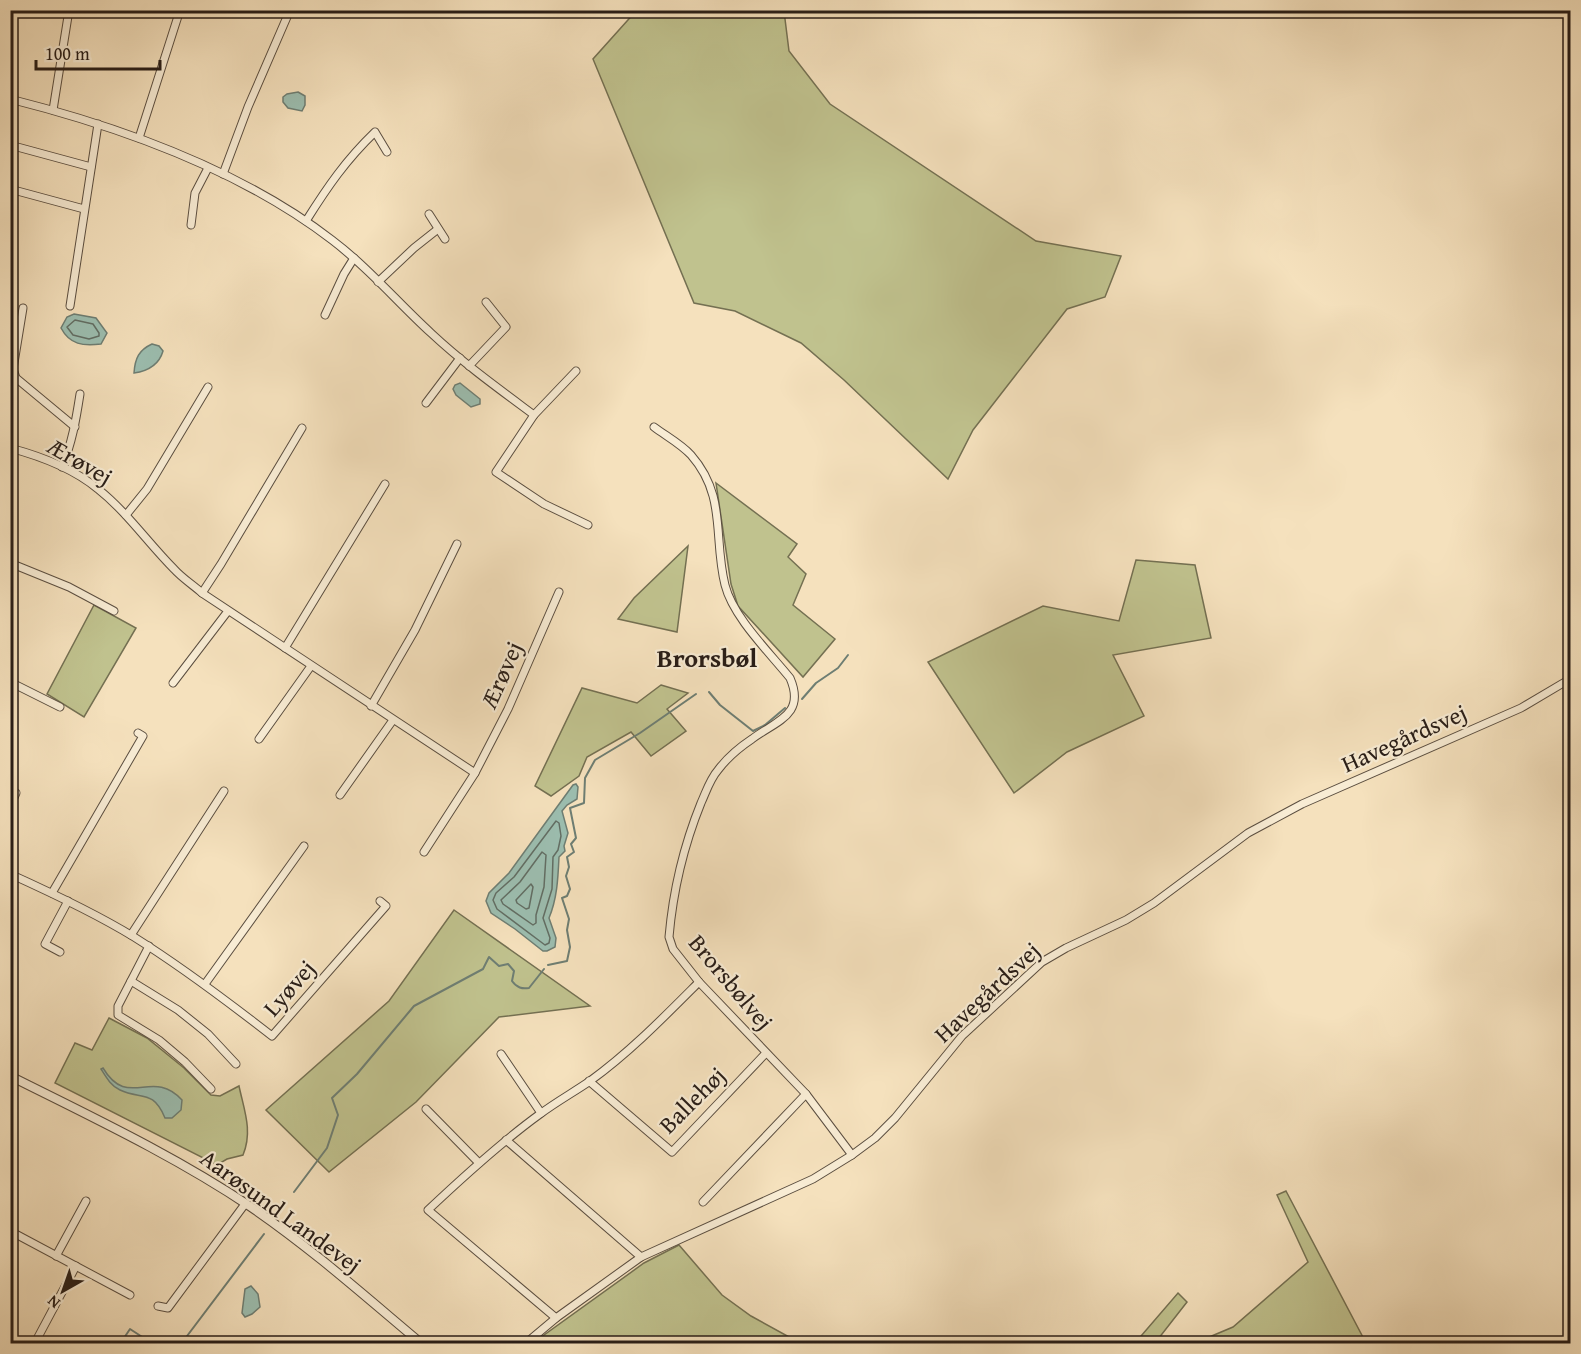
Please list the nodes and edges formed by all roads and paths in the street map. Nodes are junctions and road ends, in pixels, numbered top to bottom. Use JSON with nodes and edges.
{"nodes":[{"id":1,"x":69,"y":10,"type":"edge"},
{"id":2,"x":180,"y":10,"type":"edge"},
{"id":3,"x":290,"y":10,"type":"edge"},
{"id":4,"x":10,"y":99,"type":"edge"},
{"id":5,"x":53,"y":110,"type":"junction"},
{"id":6,"x":98,"y":124,"type":"junction"},
{"id":7,"x":139,"y":138,"type":"junction"},
{"id":8,"x":10,"y":145,"type":"edge"},
{"id":9,"x":387,"y":152,"type":"dead end"},
{"id":10,"x":91,"y":167,"type":"junction"},
{"id":11,"x":208,"y":168,"type":"junction"},
{"id":12,"x":223,"y":174,"type":"junction"},
{"id":13,"x":10,"y":189,"type":"edge"},
{"id":14,"x":84,"y":209,"type":"junction"},
{"id":15,"x":429,"y":214,"type":"dead end"},
{"id":16,"x":306,"y":221,"type":"junction"},
{"id":17,"x":191,"y":225,"type":"dead end"},
{"id":18,"x":438,"y":229,"type":"junction"},
{"id":19,"x":445,"y":240,"type":"dead end"},
{"id":20,"x":354,"y":258,"type":"junction"},
{"id":21,"x":378,"y":282,"type":"junction"},
{"id":22,"x":486,"y":302,"type":"dead end"},
{"id":23,"x":70,"y":306,"type":"dead end"},
{"id":24,"x":23,"y":308,"type":"dead end"},
{"id":25,"x":325,"y":315,"type":"dead end"},
{"id":26,"x":460,"y":358,"type":"junction"},
{"id":27,"x":469,"y":366,"type":"junction"},
{"id":28,"x":576,"y":371,"type":"dead end"},
{"id":29,"x":208,"y":387,"type":"dead end"},
{"id":30,"x":80,"y":394,"type":"dead end"},
{"id":31,"x":426,"y":403,"type":"dead end"},
{"id":32,"x":534,"y":415,"type":"junction"},
{"id":33,"x":75,"y":427,"type":"junction"},
{"id":34,"x":654,"y":427,"type":"dead end"},
{"id":35,"x":302,"y":428,"type":"dead end"},
{"id":36,"x":10,"y":448,"type":"edge"},
{"id":37,"x":62,"y":467,"type":"junction"},
{"id":38,"x":385,"y":484,"type":"dead end"},
{"id":39,"x":126,"y":515,"type":"junction"},
{"id":40,"x":588,"y":525,"type":"dead end"},
{"id":41,"x":457,"y":544,"type":"dead end"},
{"id":42,"x":10,"y":563,"type":"edge"},
{"id":43,"x":202,"y":592,"type":"junction"},
{"id":44,"x":559,"y":592,"type":"dead end"},
{"id":45,"x":114,"y":611,"type":"dead end"},
{"id":46,"x":228,"y":611,"type":"junction"},
{"id":47,"x":285,"y":648,"type":"junction"},
{"id":48,"x":311,"y":666,"type":"junction"},
{"id":49,"x":1570,"y":680,"type":"edge"},
{"id":50,"x":10,"y":682,"type":"edge"},
{"id":51,"x":173,"y":683,"type":"dead end"},
{"id":52,"x":371,"y":706,"type":"junction"},
{"id":53,"x":60,"y":707,"type":"dead end"},
{"id":54,"x":393,"y":720,"type":"junction"},
{"id":55,"x":138,"y":733,"type":"dead end"},
{"id":56,"x":259,"y":739,"type":"dead end"},
{"id":57,"x":475,"y":773,"type":"junction"},
{"id":58,"x":224,"y":791,"type":"dead end"},
{"id":59,"x":340,"y":795,"type":"dead end"},
{"id":60,"x":304,"y":846,"type":"dead end"},
{"id":61,"x":424,"y":852,"type":"dead end"},
{"id":62,"x":10,"y":874,"type":"edge"},
{"id":63,"x":52,"y":893,"type":"junction"},
{"id":64,"x":68,"y":901,"type":"junction"},
{"id":65,"x":380,"y":901,"type":"dead end"},
{"id":66,"x":131,"y":935,"type":"junction"},
{"id":67,"x":149,"y":946,"type":"junction"},
{"id":68,"x":60,"y":952,"type":"dead end"},
{"id":69,"x":131,"y":981,"type":"junction"},
{"id":70,"x":699,"y":982,"type":"junction"},
{"id":71,"x":205,"y":984,"type":"junction"},
{"id":72,"x":766,"y":1053,"type":"junction"},
{"id":73,"x":501,"y":1054,"type":"dead end"},
{"id":74,"x":236,"y":1064,"type":"dead end"},
{"id":75,"x":10,"y":1076,"type":"edge"},
{"id":76,"x":589,"y":1081,"type":"junction"},
{"id":77,"x":211,"y":1089,"type":"dead end"},
{"id":78,"x":806,"y":1094,"type":"junction"},
{"id":79,"x":426,"y":1109,"type":"dead end"},
{"id":80,"x":541,"y":1113,"type":"junction"},
{"id":81,"x":506,"y":1140,"type":"junction"},
{"id":82,"x":852,"y":1155,"type":"junction"},
{"id":83,"x":478,"y":1163,"type":"junction"},
{"id":84,"x":86,"y":1201,"type":"dead end"},
{"id":85,"x":703,"y":1202,"type":"dead end"},
{"id":86,"x":245,"y":1204,"type":"junction"},
{"id":87,"x":10,"y":1231,"type":"edge"},
{"id":88,"x":56,"y":1256,"type":"junction"},
{"id":89,"x":641,"y":1257,"type":"junction"},
{"id":90,"x":76,"y":1266,"type":"junction"},
{"id":91,"x":130,"y":1295,"type":"dead end"},
{"id":92,"x":158,"y":1306,"type":"dead end"},
{"id":93,"x":556,"y":1318,"type":"junction"},
{"id":94,"x":37,"y":1339,"type":"dead end"},
{"id":95,"x":422,"y":1344,"type":"edge"},
{"id":96,"x":525,"y":1344,"type":"edge"}],
"edges":[{"from":1,"to":5,"type":"street"},
{"from":2,"to":7,"type":"street"},
{"from":3,"to":12,"type":"street"},
{"from":4,"to":5,"type":"street"},
{"from":5,"to":6,"type":"street"},
{"from":6,"to":7,"type":"street"},
{"from":6,"to":10,"type":"street"},
{"from":7,"to":11,"type":"street"},
{"from":8,"to":10,"type":"street"},
{"from":9,"to":16,"type":"street"},
{"from":10,"to":14,"type":"street"},
{"from":11,"to":12,"type":"street"},
{"from":11,"to":17,"type":"street"},
{"from":12,"to":16,"type":"street"},
{"from":13,"to":14,"type":"street"},
{"from":14,"to":23,"type":"street"},
{"from":15,"to":18,"type":"street"},
{"from":16,"to":20,"type":"street"},
{"from":18,"to":19,"type":"street"},
{"from":18,"to":21,"type":"street"},
{"from":20,"to":21,"type":"street"},
{"from":20,"to":25,"type":"street"},
{"from":21,"to":26,"type":"street"},
{"from":22,"to":27,"type":"street"},
{"from":24,"to":33,"type":"street"},
{"from":26,"to":27,"type":"street"},
{"from":26,"to":31,"type":"street"},
{"from":27,"to":32,"type":"street"},
{"from":28,"to":32,"type":"street"},
{"from":29,"to":39,"type":"street","name":"Ærøvej"},
{"from":30,"to":33,"type":"street"},
{"from":32,"to":40,"type":"street"},
{"from":33,"to":37,"type":"street"},
{"from":34,"to":70,"type":"street","name":"Brorsbølvej"},
{"from":35,"to":43,"type":"street"},
{"from":36,"to":37,"type":"street","name":"Ærøvej"},
{"from":37,"to":39,"type":"street","name":"Ærøvej"},
{"from":38,"to":47,"type":"street"},
{"from":39,"to":43,"type":"street","name":"Ærøvej"},
{"from":41,"to":52,"type":"street"},
{"from":42,"to":45,"type":"street"},
{"from":43,"to":46,"type":"street","name":"Ærøvej"},
{"from":44,"to":57,"type":"street","name":"Ærøvej"},
{"from":46,"to":47,"type":"street","name":"Ærøvej"},
{"from":46,"to":51,"type":"street"},
{"from":47,"to":48,"type":"street","name":"Ærøvej"},
{"from":48,"to":52,"type":"street","name":"Ærøvej"},
{"from":48,"to":56,"type":"street"},
{"from":49,"to":82,"type":"street","name":"Havegårdsvej"},
{"from":50,"to":53,"type":"street"},
{"from":52,"to":54,"type":"street","name":"Ærøvej"},
{"from":54,"to":57,"type":"street","name":"Ærøvej"},
{"from":54,"to":59,"type":"street"},
{"from":55,"to":63,"type":"street"},
{"from":57,"to":61,"type":"street","name":"Ærøvej"},
{"from":58,"to":66,"type":"street"},
{"from":60,"to":71,"type":"street"},
{"from":62,"to":63,"type":"street","name":"Lyøvej"},
{"from":63,"to":64,"type":"street","name":"Lyøvej"},
{"from":64,"to":66,"type":"street","name":"Lyøvej"},
{"from":64,"to":68,"type":"street"},
{"from":65,"to":71,"type":"street","name":"Lyøvej"},
{"from":66,"to":67,"type":"street","name":"Lyøvej"},
{"from":67,"to":69,"type":"street"},
{"from":67,"to":71,"type":"street","name":"Lyøvej"},
{"from":69,"to":74,"type":"street"},
{"from":69,"to":77,"type":"street"},
{"from":70,"to":72,"type":"street","name":"Brorsbølvej"},
{"from":70,"to":76,"type":"street"},
{"from":72,"to":76,"type":"street","name":"Ballehøj"},
{"from":72,"to":78,"type":"street","name":"Brorsbølvej"},
{"from":73,"to":80,"type":"street"},
{"from":75,"to":86,"type":"street","name":"Aarøsund Landevej"},
{"from":76,"to":80,"type":"street"},
{"from":78,"to":82,"type":"street","name":"Brorsbølvej"},
{"from":78,"to":85,"type":"street"},
{"from":79,"to":83,"type":"street"},
{"from":80,"to":81,"type":"street"},
{"from":81,"to":83,"type":"street"},
{"from":81,"to":89,"type":"street"},
{"from":82,"to":89,"type":"street","name":"Havegårdsvej"},
{"from":83,"to":93,"type":"street"},
{"from":84,"to":88,"type":"street"},
{"from":86,"to":92,"type":"street"},
{"from":86,"to":95,"type":"street","name":"Aarøsund Landevej"},
{"from":87,"to":88,"type":"street"},
{"from":88,"to":90,"type":"street"},
{"from":89,"to":93,"type":"street","name":"Havegårdsvej"},
{"from":90,"to":91,"type":"street"},
{"from":90,"to":94,"type":"street"},
{"from":93,"to":96,"type":"street","name":"Havegårdsvej"}]}
